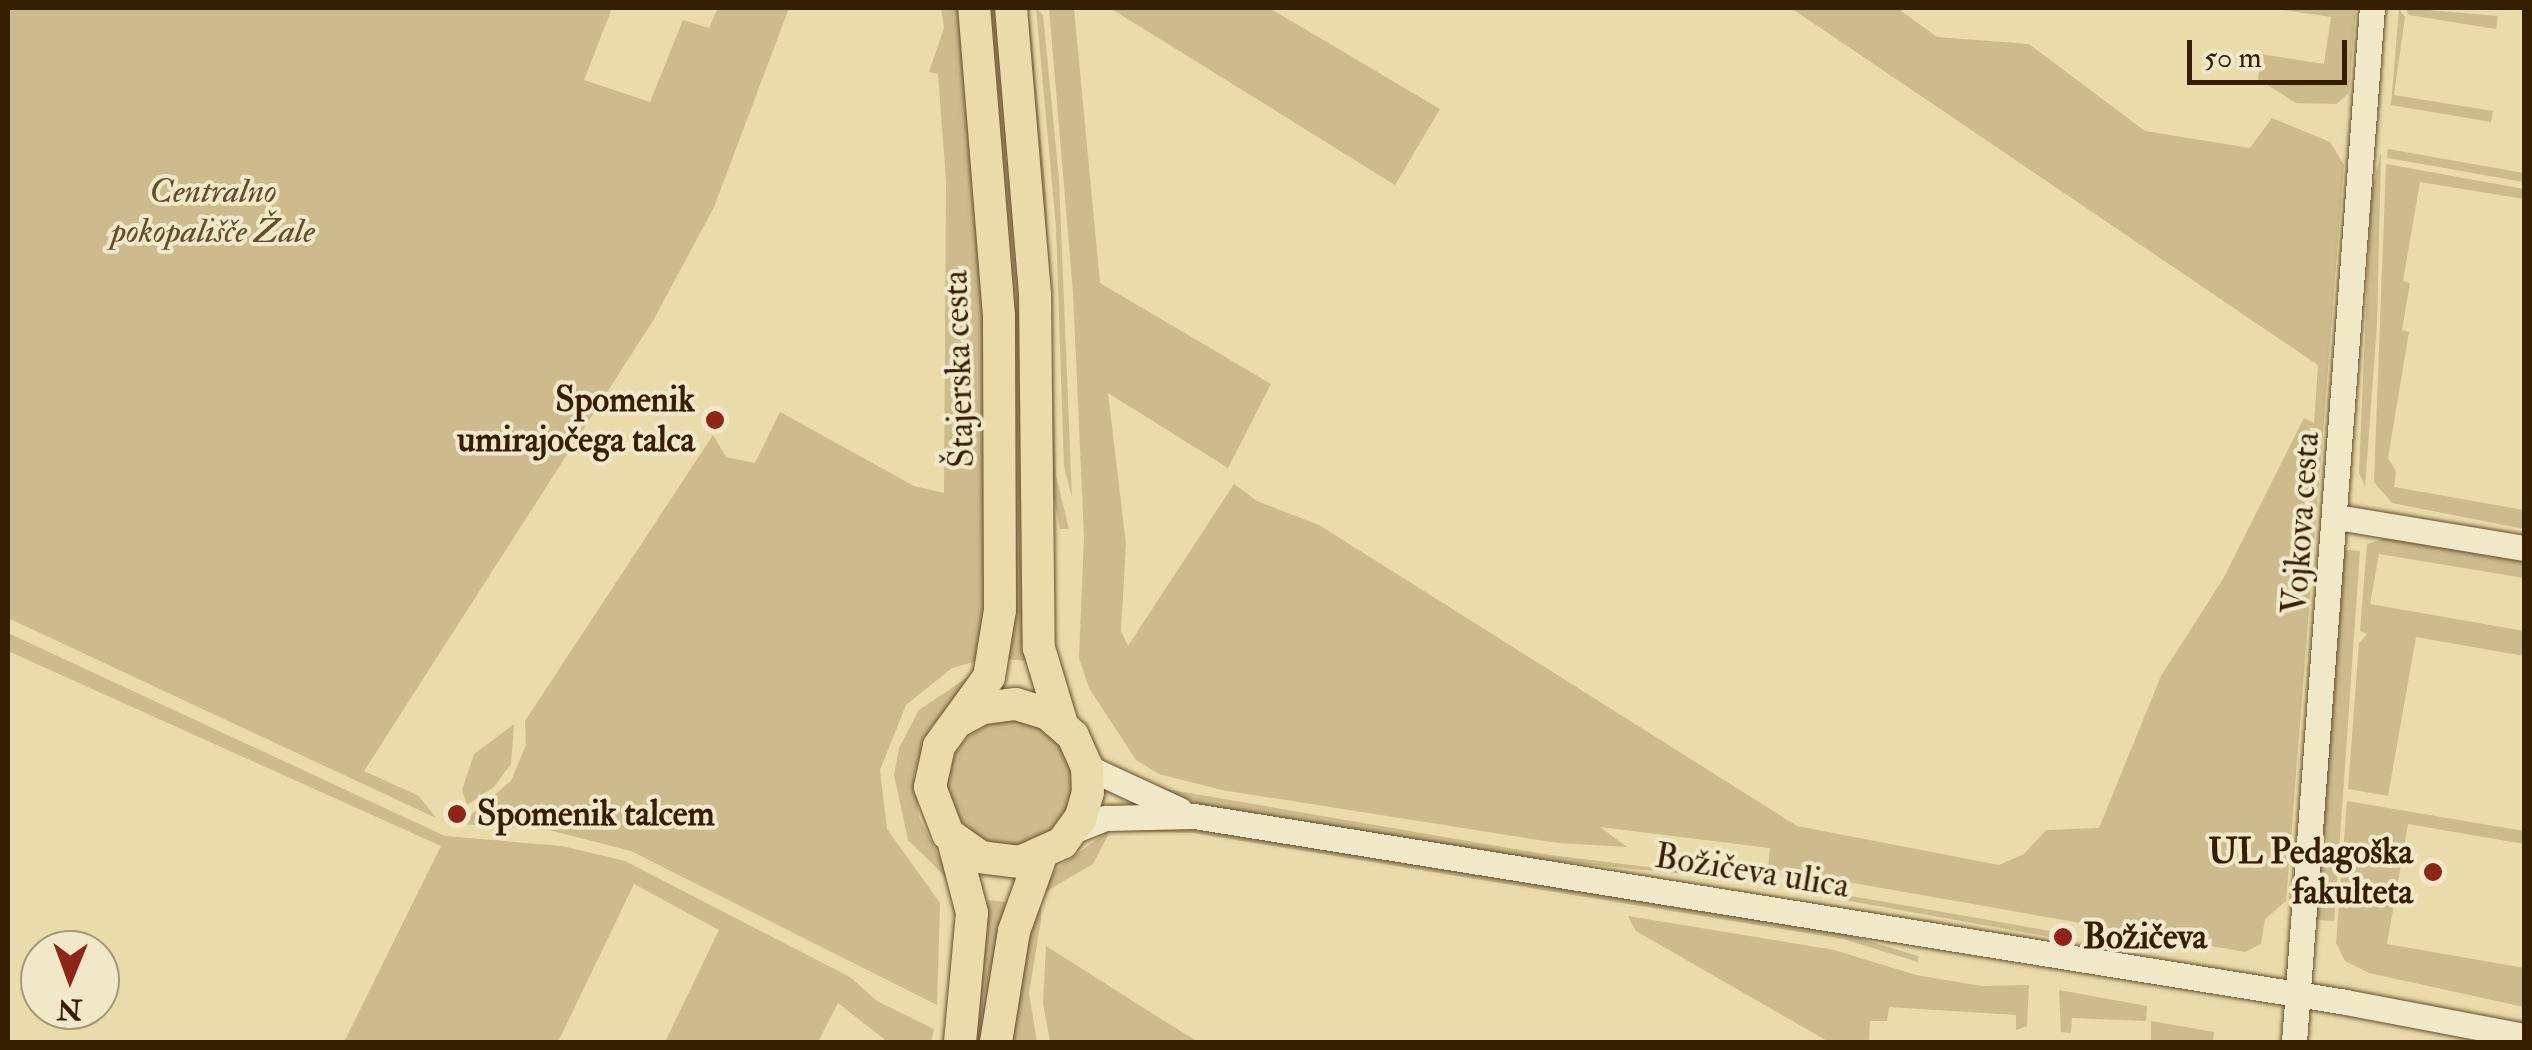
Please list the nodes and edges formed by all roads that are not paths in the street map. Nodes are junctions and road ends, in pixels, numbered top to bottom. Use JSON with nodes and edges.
{"nodes":[{"id":1,"x":974,"y":8,"type":"edge"},
{"id":2,"x":1010,"y":8,"type":"edge"},
{"id":3,"x":2372,"y":8,"type":"edge"},
{"id":4,"x":2337,"y":517,"type":"junction"},
{"id":5,"x":2524,"y":548,"type":"edge"},
{"id":6,"x":960,"y":720,"type":"junction"},
{"id":7,"x":1062,"y":724,"type":"junction"},
{"id":8,"x":1087,"y":767,"type":"junction"},
{"id":9,"x":1194,"y":816,"type":"junction"},
{"id":10,"x":1072,"y":832,"type":"junction"},
{"id":11,"x":953,"y":840,"type":"junction"},
{"id":12,"x":1041,"y":856,"type":"junction"},
{"id":13,"x":2298,"y":995,"type":"junction"},
{"id":14,"x":2524,"y":1036,"type":"edge"},
{"id":15,"x":960,"y":1042,"type":"edge"},
{"id":16,"x":996,"y":1042,"type":"edge"},
{"id":17,"x":2294,"y":1042,"type":"edge"}],
"edges":[{"from":1,"to":6,"type":"main road","name":"Štajerska cesta"},
{"from":2,"to":7,"type":"main road"},
{"from":3,"to":4,"type":"street","name":"Vojkova cesta"},
{"from":4,"to":5,"type":"street"},
{"from":4,"to":13,"type":"street","name":"Vojkova cesta"},
{"from":6,"to":7,"type":"main road"},
{"from":6,"to":11,"type":"main road","name":"Štajerska cesta"},
{"from":7,"to":8,"type":"main road"},
{"from":8,"to":9,"type":"street","name":"Božičeva ulica"},
{"from":8,"to":10,"type":"main road"},
{"from":9,"to":10,"type":"street","name":"Božičeva ulica"},
{"from":9,"to":13,"type":"street","name":"Božičeva ulica"},
{"from":10,"to":12,"type":"main road"},
{"from":11,"to":12,"type":"main road"},
{"from":11,"to":15,"type":"main road","name":"Štajerska cesta"},
{"from":12,"to":16,"type":"main road"},
{"from":13,"to":14,"type":"street","name":"Božičeva ulica"},
{"from":13,"to":17,"type":"street","name":"Vojkova cesta"}]}
